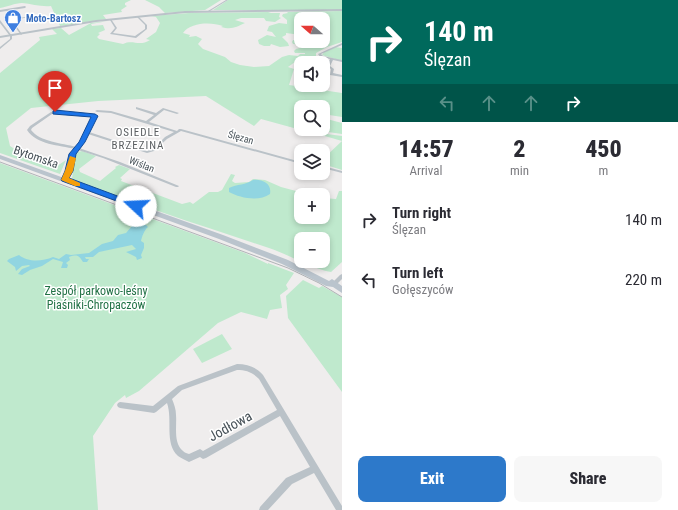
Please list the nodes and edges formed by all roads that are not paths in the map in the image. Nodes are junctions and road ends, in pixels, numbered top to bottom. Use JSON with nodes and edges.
{"nodes":[{"id":1,"x":227,"y":0,"type":"edge"},
{"id":2,"x":25,"y":7,"type":"dead end"},
{"id":3,"x":342,"y":10,"type":"edge"},
{"id":4,"x":0,"y":11,"type":"edge"},
{"id":5,"x":209,"y":11,"type":"junction"},
{"id":6,"x":35,"y":16,"type":"dead end"},
{"id":7,"x":138,"y":17,"type":"junction"},
{"id":8,"x":111,"y":20,"type":"junction"},
{"id":9,"x":0,"y":21,"type":"edge"},
{"id":10,"x":21,"y":34,"type":"junction"},
{"id":11,"x":10,"y":36,"type":"junction"},
{"id":12,"x":0,"y":37,"type":"edge"},
{"id":13,"x":342,"y":44,"type":"edge"},
{"id":14,"x":0,"y":48,"type":"edge"},
{"id":15,"x":332,"y":59,"type":"junction"},
{"id":16,"x":342,"y":61,"type":"edge"},
{"id":17,"x":342,"y":76,"type":"edge"},
{"id":18,"x":137,"y":108,"type":"dead end"},
{"id":19,"x":97,"y":111,"type":"dead end"},
{"id":20,"x":177,"y":113,"type":"dead end"},
{"id":21,"x":156,"y":114,"type":"junction"},
{"id":22,"x":146,"y":123,"type":"junction"},
{"id":23,"x":87,"y":132,"type":"junction"},
{"id":24,"x":177,"y":132,"type":"junction"},
{"id":25,"x":78,"y":148,"type":"junction"},
{"id":26,"x":0,"y":157,"type":"edge"},
{"id":27,"x":294,"y":161,"type":"edge"},
{"id":28,"x":330,"y":169,"type":"edge"},
{"id":29,"x":342,"y":172,"type":"edge"},
{"id":30,"x":64,"y":180,"type":"junction"},
{"id":31,"x":177,"y":186,"type":"dead end"},
{"id":32,"x":342,"y":276,"type":"edge"},
{"id":33,"x":334,"y":284,"type":"junction"},
{"id":34,"x":342,"y":290,"type":"edge"},
{"id":35,"x":168,"y":398,"type":"junction"},
{"id":36,"x":120,"y":405,"type":"dead end"},
{"id":37,"x":281,"y":412,"type":"junction"},
{"id":38,"x":315,"y":468,"type":"junction"},
{"id":39,"x":263,"y":510,"type":"edge"},
{"id":40,"x":340,"y":510,"type":"edge"}],
"edges":[{"from":1,"to":5,"type":"street"},
{"from":2,"to":4,"type":"street"},
{"from":3,"to":5,"type":"street"},
{"from":5,"to":7,"type":"street"},
{"from":6,"to":10,"type":"street"},
{"from":7,"to":8,"type":"street"},
{"from":7,"to":8,"type":"street"},
{"from":8,"to":10,"type":"street"},
{"from":9,"to":11,"type":"street"},
{"from":10,"to":11,"type":"street"},
{"from":11,"to":12,"type":"street"},
{"from":11,"to":14,"type":"street"},
{"from":13,"to":15,"type":"street"},
{"from":15,"to":16,"type":"street"},
{"from":15,"to":17,"type":"street"},
{"from":18,"to":21,"type":"street"},
{"from":19,"to":22,"type":"street","name":"Ślęzan"},
{"from":20,"to":21,"type":"street"},
{"from":21,"to":22,"type":"street"},
{"from":22,"to":24,"type":"street","name":"Ślęzan"},
{"from":23,"to":24,"type":"street"},
{"from":23,"to":25,"type":"street"},
{"from":23,"to":25,"type":"street","name":"Wiślan"},
{"from":24,"to":27,"type":"street","name":"Ślęzan"},
{"from":25,"to":30,"type":"street"},
{"from":25,"to":31,"type":"street","name":"Wiślan"},
{"from":26,"to":30,"type":"main road","name":"Bytomska"},
{"from":28,"to":29,"type":"street"},
{"from":30,"to":33,"type":"main road","name":"Bytomska"},
{"from":32,"to":33,"type":"street"},
{"from":33,"to":34,"type":"main road","name":"Bytomska"},
{"from":35,"to":36,"type":"street"},
{"from":35,"to":37,"type":"street"},
{"from":35,"to":37,"type":"street","name":"Jodłowa"},
{"from":37,"to":38,"type":"street"},
{"from":38,"to":39,"type":"street"},
{"from":38,"to":40,"type":"street"}]}
